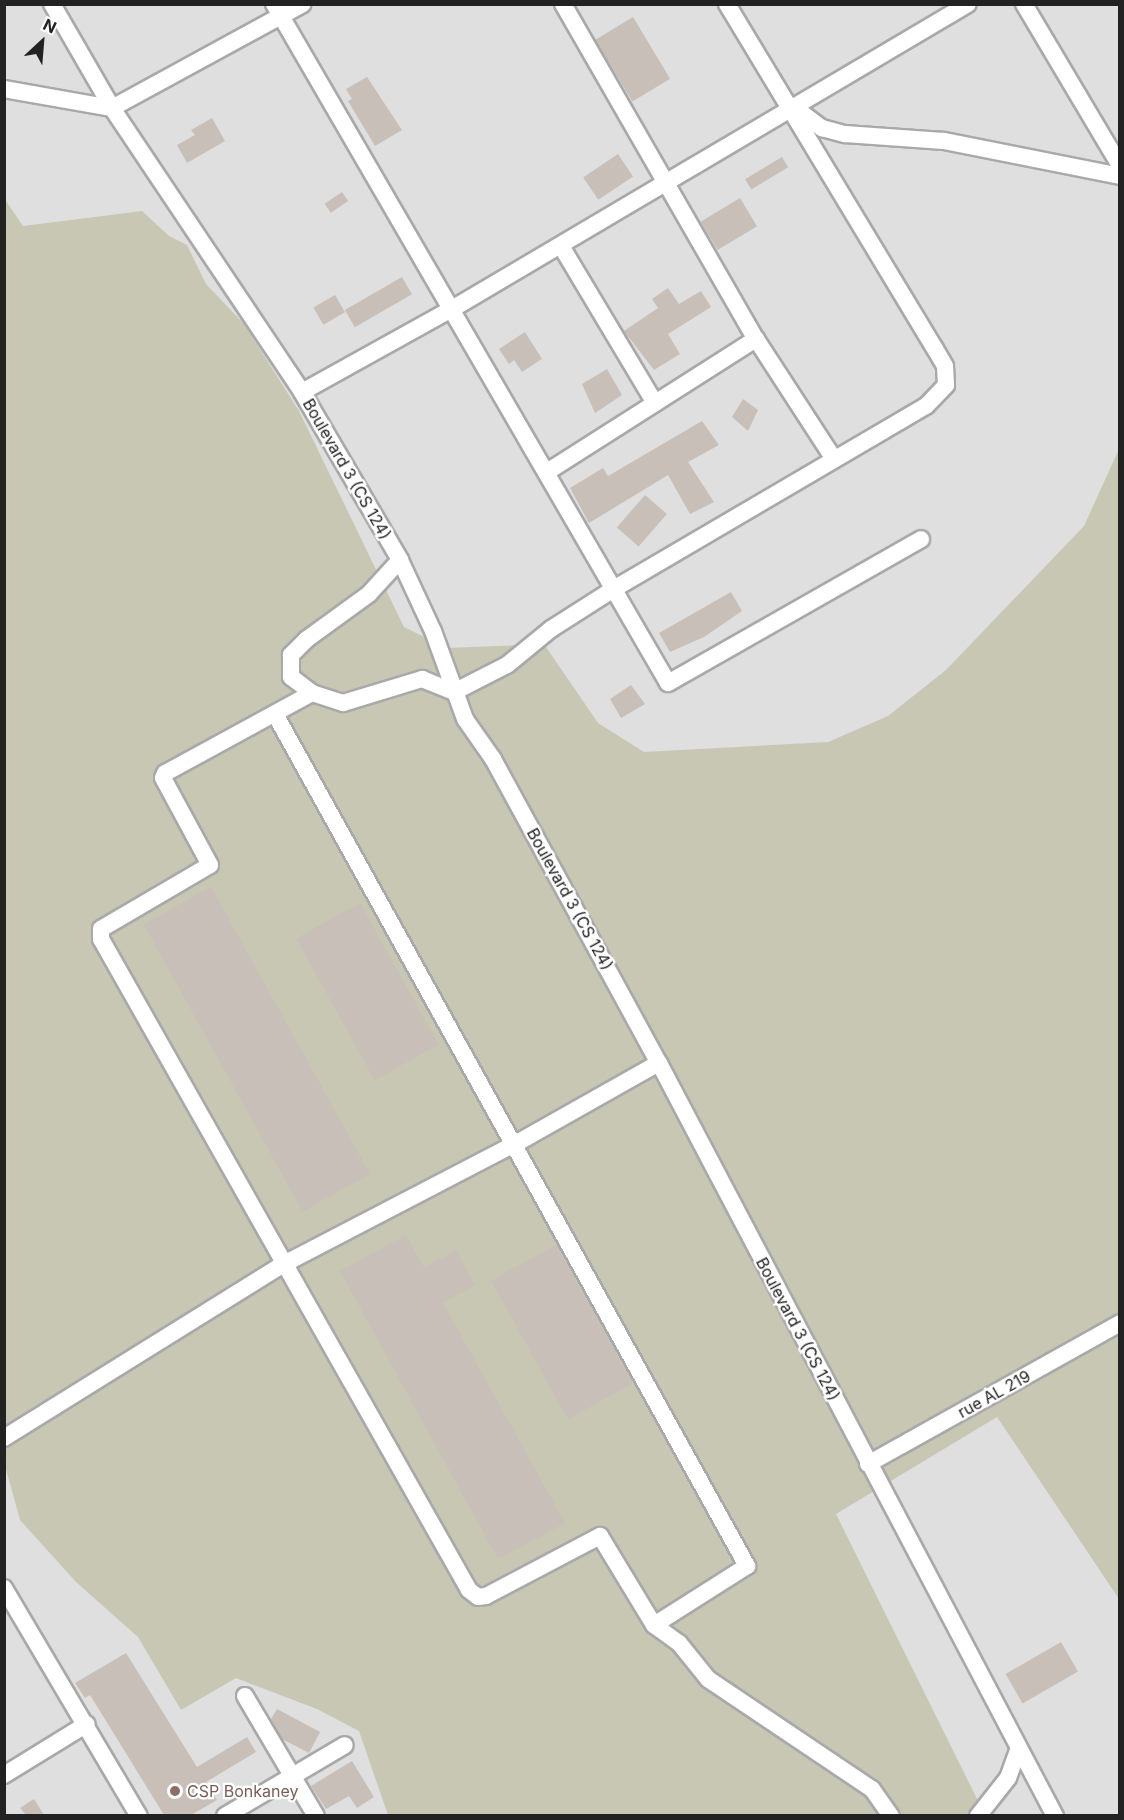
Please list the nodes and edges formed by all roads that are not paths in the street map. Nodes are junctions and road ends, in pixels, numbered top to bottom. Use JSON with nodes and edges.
{"nodes":[{"id":1,"x":52,"y":4,"type":"edge"},
{"id":2,"x":303,"y":4,"type":"edge"},
{"id":3,"x":563,"y":4,"type":"edge"},
{"id":4,"x":728,"y":4,"type":"edge"},
{"id":5,"x":968,"y":4,"type":"edge"},
{"id":6,"x":1024,"y":4,"type":"edge"},
{"id":7,"x":278,"y":11,"type":"edge"},
{"id":8,"x":4,"y":89,"type":"edge"},
{"id":9,"x":112,"y":108,"type":"junction"},
{"id":10,"x":792,"y":109,"type":"junction"},
{"id":11,"x":1119,"y":166,"type":"edge"},
{"id":12,"x":1119,"y":177,"type":"edge"},
{"id":13,"x":665,"y":185,"type":"junction"},
{"id":14,"x":561,"y":246,"type":"junction"},
{"id":15,"x":452,"y":309,"type":"junction"},
{"id":16,"x":756,"y":339,"type":"junction"},
{"id":17,"x":302,"y":392,"type":"junction"},
{"id":18,"x":655,"y":403,"type":"junction"},
{"id":19,"x":834,"y":459,"type":"junction"},
{"id":20,"x":547,"y":472,"type":"junction"},
{"id":21,"x":921,"y":538,"type":"dead end"},
{"id":22,"x":400,"y":560,"type":"junction"},
{"id":23,"x":612,"y":590,"type":"junction"},
{"id":24,"x":454,"y":692,"type":"junction"},
{"id":25,"x":312,"y":693,"type":"junction"},
{"id":26,"x":275,"y":714,"type":"junction"},
{"id":27,"x":659,"y":1063,"type":"junction"},
{"id":28,"x":515,"y":1144,"type":"junction"},
{"id":29,"x":284,"y":1264,"type":"junction"},
{"id":30,"x":1119,"y":1323,"type":"edge"},
{"id":31,"x":4,"y":1438,"type":"edge"},
{"id":32,"x":868,"y":1464,"type":"junction"},
{"id":33,"x":4,"y":1588,"type":"edge"},
{"id":34,"x":654,"y":1624,"type":"junction"},
{"id":35,"x":245,"y":1696,"type":"dead end"},
{"id":36,"x":87,"y":1725,"type":"junction"},
{"id":37,"x":345,"y":1744,"type":"dead end"},
{"id":38,"x":1018,"y":1750,"type":"junction"},
{"id":39,"x":1032,"y":1774,"type":"junction"},
{"id":40,"x":4,"y":1775,"type":"edge"},
{"id":41,"x":292,"y":1775,"type":"junction"},
{"id":42,"x":139,"y":1815,"type":"edge"},
{"id":43,"x":225,"y":1815,"type":"edge"},
{"id":44,"x":316,"y":1815,"type":"edge"},
{"id":45,"x":891,"y":1815,"type":"edge"},
{"id":46,"x":978,"y":1815,"type":"edge"},
{"id":47,"x":1048,"y":1815,"type":"edge"},
{"id":48,"x":1054,"y":1815,"type":"edge"}],
"edges":[{"from":1,"to":9,"type":"street","name":"Boulevard 3 (CS 124)"},
{"from":2,"to":7,"type":"street"},
{"from":3,"to":13,"type":"street"},
{"from":4,"to":10,"type":"street"},
{"from":5,"to":10,"type":"street"},
{"from":6,"to":11,"type":"street"},
{"from":7,"to":9,"type":"street"},
{"from":7,"to":15,"type":"street"},
{"from":8,"to":9,"type":"street"},
{"from":9,"to":17,"type":"street","name":"Boulevard 3 (CS 124)"},
{"from":10,"to":12,"type":"street"},
{"from":10,"to":13,"type":"street"},
{"from":10,"to":19,"type":"street"},
{"from":13,"to":14,"type":"street"},
{"from":13,"to":16,"type":"street"},
{"from":14,"to":15,"type":"street"},
{"from":14,"to":18,"type":"street"},
{"from":15,"to":17,"type":"street"},
{"from":15,"to":20,"type":"street"},
{"from":16,"to":18,"type":"street"},
{"from":16,"to":19,"type":"street"},
{"from":17,"to":22,"type":"street","name":"Boulevard 3 (CS 124)"},
{"from":18,"to":20,"type":"street"},
{"from":19,"to":23,"type":"street"},
{"from":20,"to":23,"type":"street"},
{"from":21,"to":23,"type":"street"},
{"from":22,"to":24,"type":"street","name":"Boulevard 3 (CS 124)"},
{"from":22,"to":25,"type":"street"},
{"from":23,"to":24,"type":"street"},
{"from":24,"to":25,"type":"street"},
{"from":24,"to":27,"type":"street","name":"Boulevard 3 (CS 124)"},
{"from":25,"to":26,"type":"street"},
{"from":26,"to":28,"type":"street"},
{"from":26,"to":29,"type":"street"},
{"from":27,"to":28,"type":"street"},
{"from":27,"to":32,"type":"street","name":"Boulevard 3 (CS 124)"},
{"from":28,"to":29,"type":"street"},
{"from":28,"to":34,"type":"street"},
{"from":29,"to":31,"type":"street"},
{"from":29,"to":34,"type":"street"},
{"from":30,"to":32,"type":"street","name":"rue AL 219"},
{"from":32,"to":38,"type":"street","name":"Boulevard 3 (CS 124)"},
{"from":33,"to":36,"type":"street"},
{"from":34,"to":45,"type":"street"},
{"from":35,"to":41,"type":"street"},
{"from":36,"to":40,"type":"street"},
{"from":36,"to":42,"type":"street"},
{"from":37,"to":41,"type":"street"},
{"from":38,"to":39,"type":"street","name":"Boulevard 3 (CS 124)"},
{"from":38,"to":46,"type":"street"},
{"from":39,"to":47,"type":"street"},
{"from":39,"to":48,"type":"street","name":"Boulevard 3 (CS 124)"},
{"from":41,"to":43,"type":"street"},
{"from":41,"to":44,"type":"street"}]}
